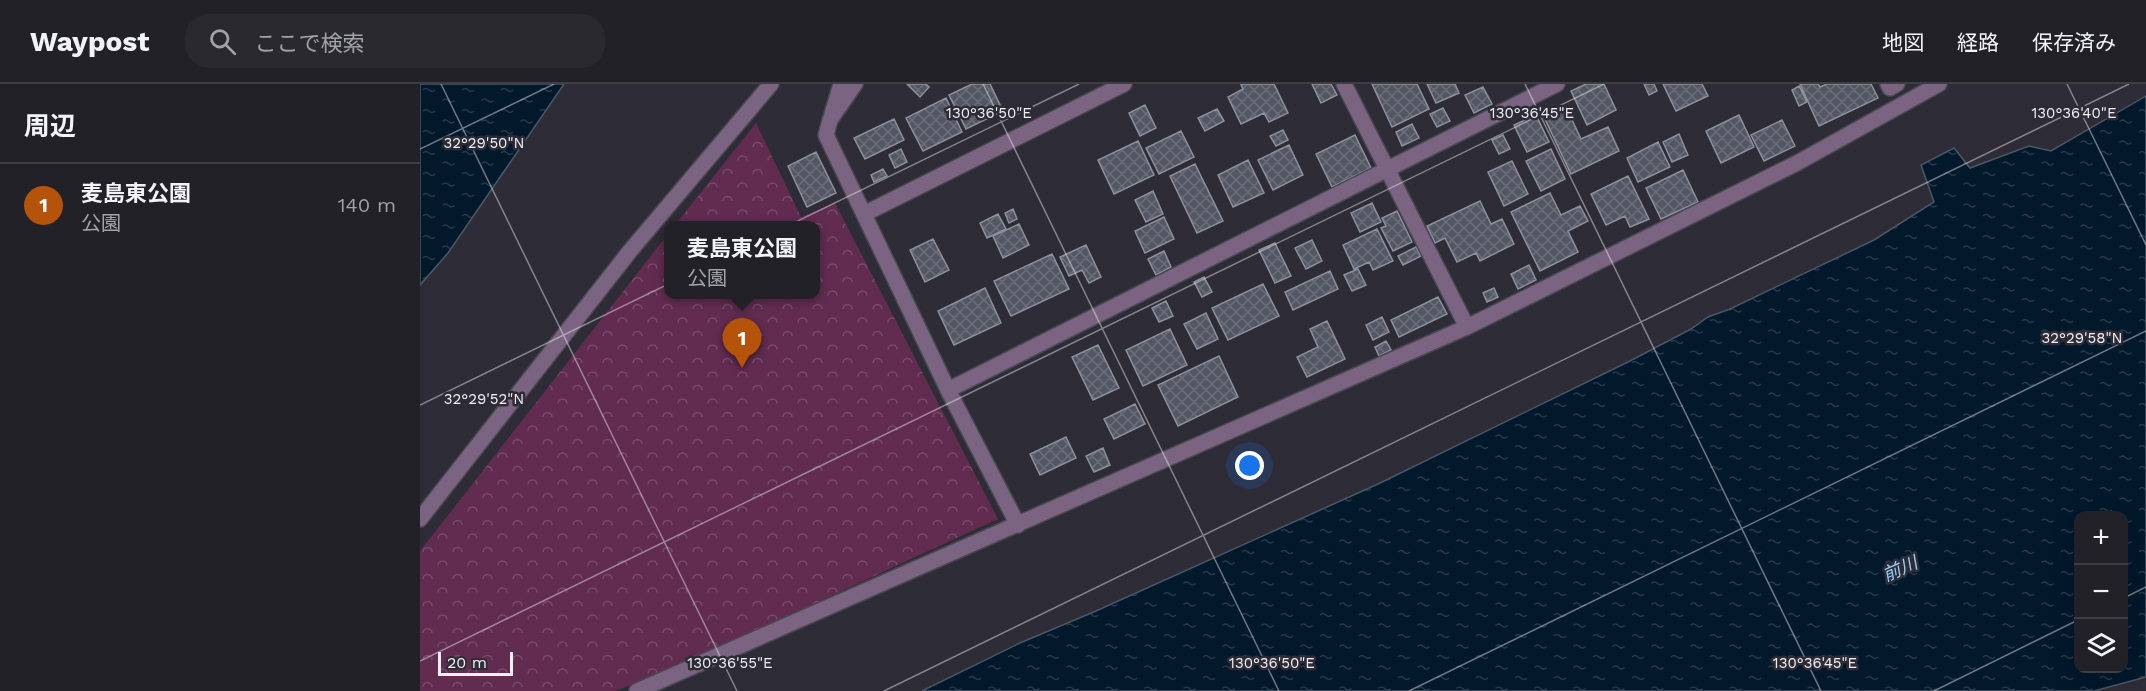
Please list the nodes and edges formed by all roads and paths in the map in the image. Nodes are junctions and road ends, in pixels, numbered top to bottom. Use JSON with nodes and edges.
{"nodes":[{"id":1,"x":771,"y":84,"type":"edge"},
{"id":2,"x":841,"y":84,"type":"edge"},
{"id":3,"x":855,"y":84,"type":"edge"},
{"id":4,"x":1124,"y":84,"type":"edge"},
{"id":5,"x":1344,"y":84,"type":"edge"},
{"id":6,"x":1557,"y":84,"type":"edge"},
{"id":7,"x":1888,"y":84,"type":"edge"},
{"id":8,"x":1897,"y":84,"type":"edge"},
{"id":9,"x":1939,"y":84,"type":"edge"},
{"id":10,"x":830,"y":120,"type":"junction"},
{"id":11,"x":1389,"y":168,"type":"junction"},
{"id":12,"x":864,"y":214,"type":"junction"},
{"id":13,"x":1467,"y":327,"type":"junction"},
{"id":14,"x":948,"y":390,"type":"junction"},
{"id":15,"x":420,"y":519,"type":"edge"},
{"id":16,"x":1018,"y":525,"type":"junction"},
{"id":17,"x":638,"y":691,"type":"edge"}],
"edges":[{"from":1,"to":15,"type":"street"},
{"from":2,"to":10,"type":"street"},
{"from":3,"to":10,"type":"street"},
{"from":4,"to":12,"type":"street"},
{"from":5,"to":11,"type":"street"},
{"from":6,"to":11,"type":"street"},
{"from":7,"to":8,"type":"street"},
{"from":9,"to":13,"type":"street"},
{"from":10,"to":12,"type":"street"},
{"from":11,"to":13,"type":"street"},
{"from":11,"to":14,"type":"street"},
{"from":12,"to":14,"type":"street"},
{"from":13,"to":16,"type":"street"},
{"from":14,"to":16,"type":"street"},
{"from":16,"to":17,"type":"street"}]}
